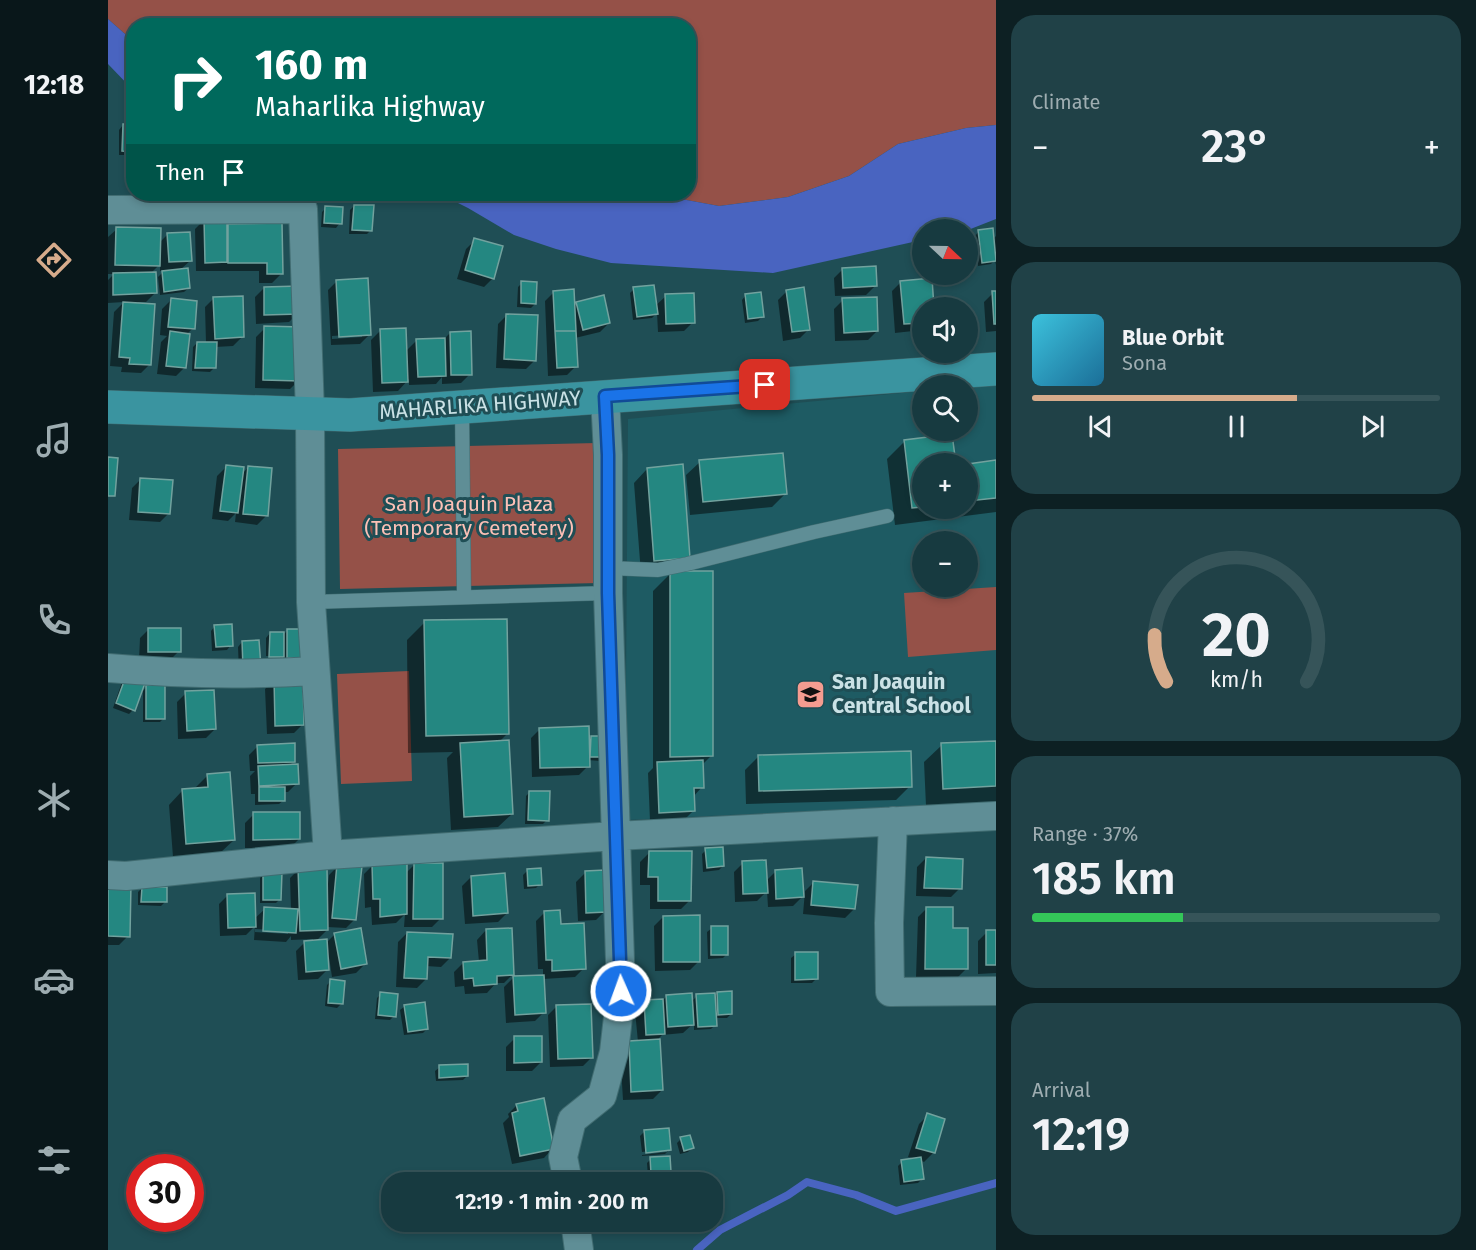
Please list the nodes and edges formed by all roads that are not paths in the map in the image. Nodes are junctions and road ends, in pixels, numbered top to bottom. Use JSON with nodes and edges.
{"nodes":[{"id":1,"x":108,"y":210,"type":"edge"},
{"id":2,"x":996,"y":369,"type":"edge"},
{"id":3,"x":605,"y":396,"type":"junction"},
{"id":4,"x":108,"y":407,"type":"edge"},
{"id":5,"x":462,"y":407,"type":"junction"},
{"id":6,"x":310,"y":412,"type":"junction"},
{"id":7,"x":887,"y":516,"type":"dead end"},
{"id":8,"x":608,"y":580,"type":"junction"},
{"id":9,"x":464,"y":597,"type":"junction"},
{"id":10,"x":311,"y":602,"type":"junction"},
{"id":11,"x":108,"y":668,"type":"edge"},
{"id":12,"x":315,"y":671,"type":"junction"},
{"id":13,"x":996,"y":816,"type":"edge"},
{"id":14,"x":893,"y":821,"type":"junction"},
{"id":15,"x":616,"y":836,"type":"junction"},
{"id":16,"x":328,"y":855,"type":"junction"},
{"id":17,"x":108,"y":875,"type":"edge"},
{"id":18,"x":996,"y":991,"type":"edge"},
{"id":19,"x":566,"y":1172,"type":"edge"},
{"id":20,"x":577,"y":1232,"type":"edge"},
{"id":21,"x":579,"y":1250,"type":"edge"}],
"edges":[{"from":1,"to":6,"type":"street"},
{"from":2,"to":3,"type":"highway","name":"MAHARLIKA HIGHWAY"},
{"from":3,"to":5,"type":"highway","name":"MAHARLIKA HIGHWAY"},
{"from":3,"to":8,"type":"street"},
{"from":4,"to":6,"type":"highway","name":"MAHARLIKA HIGHWAY"},
{"from":5,"to":6,"type":"highway","name":"MAHARLIKA HIGHWAY"},
{"from":5,"to":9,"type":"lane"},
{"from":6,"to":10,"type":"street"},
{"from":7,"to":8,"type":"lane"},
{"from":8,"to":9,"type":"lane"},
{"from":8,"to":15,"type":"street"},
{"from":9,"to":10,"type":"lane"},
{"from":10,"to":12,"type":"street"},
{"from":11,"to":12,"type":"street"},
{"from":12,"to":16,"type":"street"},
{"from":13,"to":14,"type":"street"},
{"from":14,"to":15,"type":"street"},
{"from":14,"to":18,"type":"street"},
{"from":15,"to":16,"type":"street"},
{"from":15,"to":19,"type":"street"},
{"from":16,"to":17,"type":"street"},
{"from":20,"to":21,"type":"street"}]}
